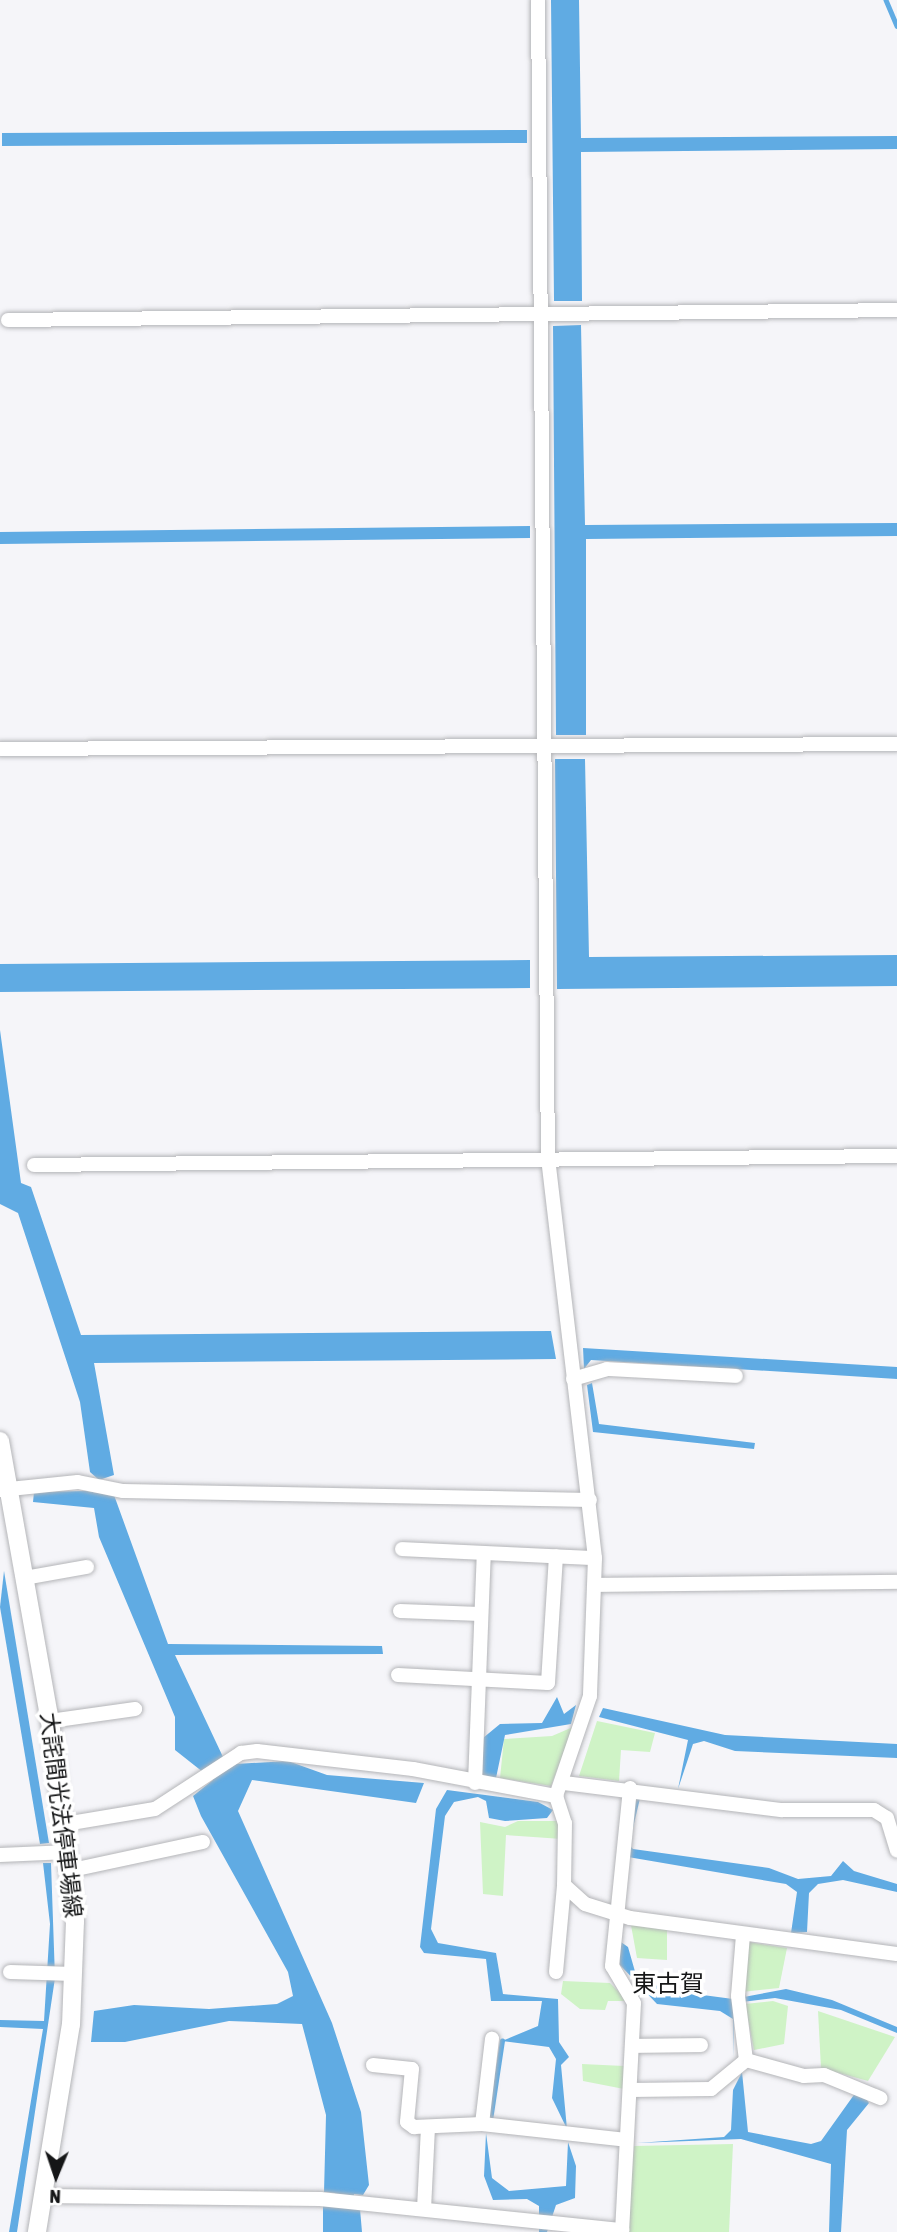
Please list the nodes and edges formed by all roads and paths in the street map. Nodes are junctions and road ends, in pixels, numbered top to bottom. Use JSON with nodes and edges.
{"nodes":[{"id":1,"x":538,"y":0,"type":"edge"},
{"id":2,"x":897,"y":310,"type":"edge"},
{"id":3,"x":541,"y":313,"type":"junction"},
{"id":4,"x":8,"y":320,"type":"dead end"},
{"id":5,"x":897,"y":744,"type":"edge"},
{"id":6,"x":544,"y":748,"type":"junction"},
{"id":7,"x":0,"y":750,"type":"edge"},
{"id":8,"x":897,"y":1156,"type":"edge"},
{"id":9,"x":548,"y":1158,"type":"junction"},
{"id":10,"x":34,"y":1165,"type":"dead end"},
{"id":11,"x":736,"y":1376,"type":"dead end"},
{"id":12,"x":573,"y":1379,"type":"junction"},
{"id":13,"x":0,"y":1441,"type":"edge"},
{"id":14,"x":5,"y":1488,"type":"edge"},
{"id":15,"x":590,"y":1500,"type":"junction"},
{"id":16,"x":402,"y":1549,"type":"dead end"},
{"id":17,"x":484,"y":1553,"type":"junction"},
{"id":18,"x":556,"y":1556,"type":"junction"},
{"id":19,"x":595,"y":1558,"type":"junction"},
{"id":20,"x":87,"y":1567,"type":"dead end"},
{"id":21,"x":25,"y":1578,"type":"junction"},
{"id":22,"x":897,"y":1582,"type":"edge"},
{"id":23,"x":595,"y":1585,"type":"junction"},
{"id":24,"x":400,"y":1611,"type":"dead end"},
{"id":25,"x":480,"y":1614,"type":"junction"},
{"id":26,"x":398,"y":1675,"type":"dead end"},
{"id":27,"x":476,"y":1677,"type":"junction"},
{"id":28,"x":135,"y":1709,"type":"dead end"},
{"id":29,"x":50,"y":1721,"type":"junction"},
{"id":30,"x":475,"y":1783,"type":"junction"},
{"id":31,"x":564,"y":1783,"type":"junction"},
{"id":32,"x":629,"y":1788,"type":"junction"},
{"id":33,"x":556,"y":1796,"type":"junction"},
{"id":34,"x":65,"y":1824,"type":"junction"},
{"id":35,"x":203,"y":1842,"type":"dead end"},
{"id":36,"x":897,"y":1850,"type":"edge"},
{"id":37,"x":0,"y":1855,"type":"edge"},
{"id":38,"x":70,"y":1861,"type":"junction"},
{"id":39,"x":565,"y":1885,"type":"junction"},
{"id":40,"x":614,"y":1913,"type":"junction"},
{"id":41,"x":743,"y":1935,"type":"junction"},
{"id":42,"x":897,"y":1954,"type":"edge"},
{"id":43,"x":10,"y":1972,"type":"dead end"},
{"id":44,"x":556,"y":1972,"type":"dead end"},
{"id":45,"x":60,"y":1974,"type":"junction"},
{"id":46,"x":492,"y":2039,"type":"dead end"},
{"id":47,"x":701,"y":2045,"type":"dead end"},
{"id":48,"x":633,"y":2046,"type":"junction"},
{"id":49,"x":746,"y":2060,"type":"junction"},
{"id":50,"x":373,"y":2065,"type":"dead end"},
{"id":51,"x":630,"y":2090,"type":"junction"},
{"id":52,"x":880,"y":2098,"type":"dead end"},
{"id":53,"x":482,"y":2124,"type":"junction"},
{"id":54,"x":428,"y":2127,"type":"junction"},
{"id":55,"x":626,"y":2140,"type":"junction"},
{"id":56,"x":42,"y":2196,"type":"junction"},
{"id":57,"x":424,"y":2209,"type":"junction"},
{"id":58,"x":622,"y":2231,"type":"edge"},
{"id":59,"x":37,"y":2232,"type":"edge"}],
"edges":[{"from":1,"to":3,"type":"street"},
{"from":2,"to":3,"type":"street"},
{"from":3,"to":4,"type":"street"},
{"from":3,"to":6,"type":"street"},
{"from":5,"to":6,"type":"street"},
{"from":6,"to":7,"type":"street"},
{"from":6,"to":9,"type":"street"},
{"from":8,"to":9,"type":"street"},
{"from":9,"to":10,"type":"street"},
{"from":9,"to":12,"type":"street"},
{"from":11,"to":12,"type":"street"},
{"from":12,"to":15,"type":"street"},
{"from":13,"to":14,"type":"main road","name":"大詫間光法停車場線"},
{"from":14,"to":15,"type":"street"},
{"from":14,"to":21,"type":"main road","name":"大詫間光法停車場線"},
{"from":15,"to":19,"type":"street"},
{"from":16,"to":17,"type":"street"},
{"from":17,"to":18,"type":"street"},
{"from":17,"to":25,"type":"street"},
{"from":18,"to":19,"type":"street"},
{"from":18,"to":27,"type":"street"},
{"from":19,"to":23,"type":"street"},
{"from":20,"to":21,"type":"street"},
{"from":21,"to":29,"type":"main road","name":"大詫間光法停車場線"},
{"from":22,"to":23,"type":"street"},
{"from":23,"to":31,"type":"street"},
{"from":24,"to":25,"type":"street"},
{"from":25,"to":27,"type":"street"},
{"from":26,"to":27,"type":"street"},
{"from":27,"to":30,"type":"street"},
{"from":28,"to":29,"type":"street"},
{"from":29,"to":34,"type":"main road","name":"大詫間光法停車場線"},
{"from":30,"to":33,"type":"street"},
{"from":30,"to":34,"type":"street"},
{"from":31,"to":32,"type":"street"},
{"from":31,"to":33,"type":"street"},
{"from":32,"to":36,"type":"street"},
{"from":32,"to":40,"type":"street"},
{"from":33,"to":39,"type":"street"},
{"from":34,"to":38,"type":"main road","name":"大詫間光法停車場線"},
{"from":35,"to":38,"type":"street"},
{"from":37,"to":38,"type":"street"},
{"from":38,"to":45,"type":"main road","name":"大詫間光法停車場線"},
{"from":39,"to":40,"type":"street"},
{"from":39,"to":44,"type":"street"},
{"from":40,"to":41,"type":"street"},
{"from":40,"to":48,"type":"street"},
{"from":41,"to":42,"type":"street"},
{"from":41,"to":49,"type":"street"},
{"from":43,"to":45,"type":"street"},
{"from":45,"to":56,"type":"main road","name":"大詫間光法停車場線"},
{"from":46,"to":53,"type":"street"},
{"from":47,"to":48,"type":"street"},
{"from":48,"to":51,"type":"street"},
{"from":49,"to":51,"type":"street"},
{"from":49,"to":52,"type":"street"},
{"from":50,"to":54,"type":"street"},
{"from":51,"to":55,"type":"street"},
{"from":53,"to":54,"type":"street"},
{"from":53,"to":55,"type":"street"},
{"from":54,"to":57,"type":"street"},
{"from":55,"to":58,"type":"street"},
{"from":56,"to":57,"type":"street"},
{"from":56,"to":59,"type":"main road","name":"大詫間光法停車場線"},
{"from":57,"to":58,"type":"street"}]}
